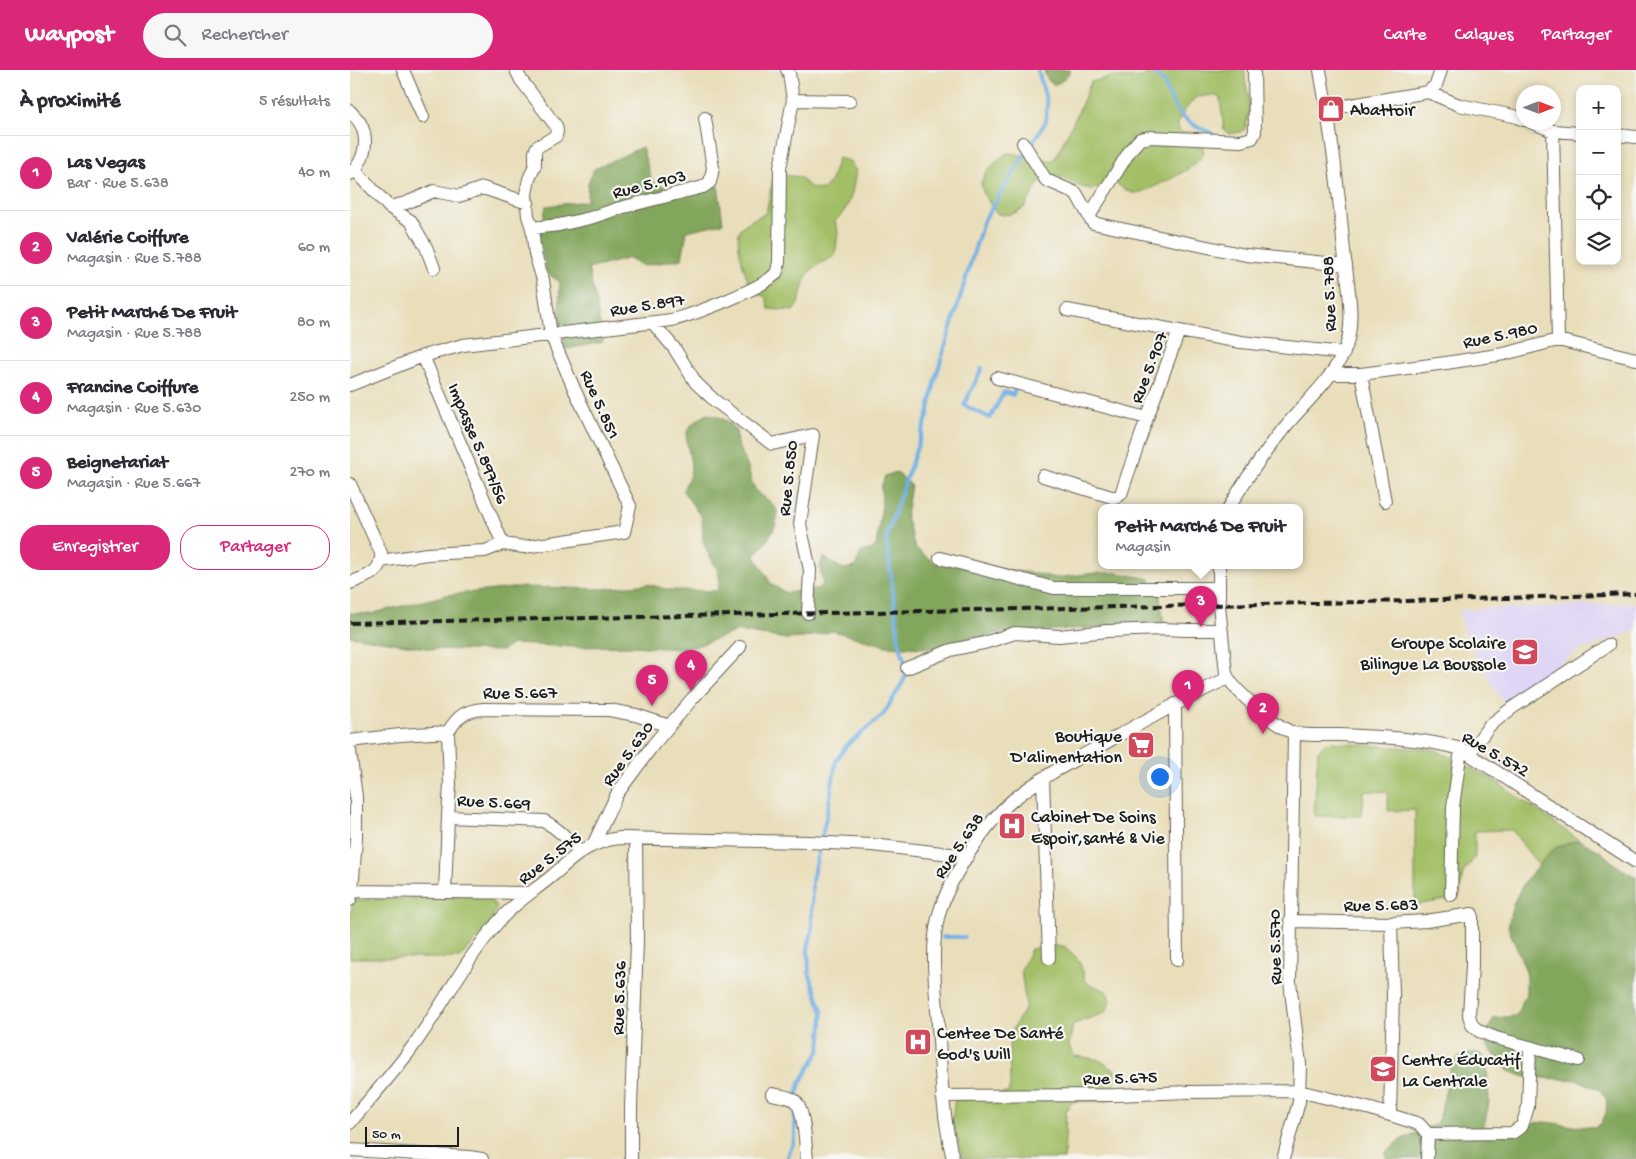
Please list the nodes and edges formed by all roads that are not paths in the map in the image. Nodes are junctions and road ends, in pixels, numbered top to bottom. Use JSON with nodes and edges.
{"nodes":[{"id":1,"x":403,"y":70,"type":"edge"},
{"id":2,"x":516,"y":70,"type":"edge"},
{"id":3,"x":787,"y":70,"type":"edge"},
{"id":4,"x":1254,"y":70,"type":"edge"},
{"id":5,"x":1320,"y":70,"type":"edge"},
{"id":6,"x":1441,"y":70,"type":"edge"},
{"id":7,"x":1428,"y":92,"type":"junction"},
{"id":8,"x":793,"y":100,"type":"junction"},
{"id":9,"x":850,"y":101,"type":"dead end"},
{"id":10,"x":1327,"y":109,"type":"junction"},
{"id":11,"x":350,"y":111,"type":"edge"},
{"id":12,"x":423,"y":117,"type":"dead end"},
{"id":13,"x":1516,"y":117,"type":"edge"},
{"id":14,"x":706,"y":118,"type":"dead end"},
{"id":15,"x":1553,"y":131,"type":"joint"},
{"id":16,"x":1576,"y":133,"type":"edge"},
{"id":17,"x":1621,"y":135,"type":"edge"},
{"id":18,"x":1636,"y":136,"type":"edge"},
{"id":19,"x":1023,"y":143,"type":"dead end"},
{"id":20,"x":353,"y":172,"type":"edge"},
{"id":21,"x":528,"y":203,"type":"junction"},
{"id":22,"x":389,"y":207,"type":"junction"},
{"id":23,"x":1090,"y":219,"type":"junction"},
{"id":24,"x":532,"y":228,"type":"junction"},
{"id":25,"x":1346,"y":265,"type":"junction"},
{"id":26,"x":434,"y":268,"type":"dead end"},
{"id":27,"x":1067,"y":310,"type":"dead end"},
{"id":28,"x":653,"y":323,"type":"junction"},
{"id":29,"x":1179,"y":330,"type":"junction"},
{"id":30,"x":551,"y":335,"type":"junction"},
{"id":31,"x":1558,"y":340,"type":"junction"},
{"id":32,"x":1344,"y":353,"type":"junction"},
{"id":33,"x":423,"y":356,"type":"junction"},
{"id":34,"x":1636,"y":359,"type":"edge"},
{"id":35,"x":1331,"y":374,"type":"junction"},
{"id":36,"x":1361,"y":374,"type":"junction"},
{"id":37,"x":997,"y":378,"type":"dead end"},
{"id":38,"x":350,"y":385,"type":"edge"},
{"id":39,"x":1147,"y":418,"type":"junction"},
{"id":40,"x":1043,"y":476,"type":"dead end"},
{"id":41,"x":350,"y":484,"type":"edge"},
{"id":42,"x":1385,"y":501,"type":"dead end"},
{"id":43,"x":1230,"y":504,"type":"edge"},
{"id":44,"x":503,"y":544,"type":"junction"},
{"id":45,"x":940,"y":558,"type":"dead end"},
{"id":46,"x":381,"y":561,"type":"junction"},
{"id":47,"x":1219,"y":569,"type":"edge"},
{"id":48,"x":350,"y":583,"type":"edge"},
{"id":49,"x":1218,"y":588,"type":"junction"},
{"id":50,"x":808,"y":613,"type":"dead end"},
{"id":51,"x":1221,"y":630,"type":"junction"},
{"id":52,"x":1608,"y":644,"type":"dead end"},
{"id":53,"x":740,"y":647,"type":"dead end"},
{"id":54,"x":907,"y":668,"type":"dead end"},
{"id":55,"x":1228,"y":678,"type":"junction"},
{"id":56,"x":1175,"y":704,"type":"junction"},
{"id":57,"x":669,"y":726,"type":"junction"},
{"id":58,"x":1291,"y":731,"type":"junction"},
{"id":59,"x":448,"y":732,"type":"junction"},
{"id":60,"x":350,"y":741,"type":"edge"},
{"id":61,"x":350,"y":751,"type":"edge"},
{"id":62,"x":1465,"y":752,"type":"junction"},
{"id":63,"x":1043,"y":778,"type":"junction"},
{"id":64,"x":448,"y":817,"type":"junction"},
{"id":65,"x":636,"y":839,"type":"junction"},
{"id":66,"x":594,"y":843,"type":"junction"},
{"id":67,"x":580,"y":853,"type":"junction"},
{"id":68,"x":968,"y":856,"type":"junction"},
{"id":69,"x":1636,"y":862,"type":"edge"},
{"id":70,"x":445,"y":892,"type":"junction"},
{"id":71,"x":351,"y":894,"type":"edge"},
{"id":72,"x":530,"y":894,"type":"junction"},
{"id":73,"x":1451,"y":895,"type":"dead end"},
{"id":74,"x":1290,"y":921,"type":"junction"},
{"id":75,"x":1391,"y":923,"type":"junction"},
{"id":76,"x":1049,"y":958,"type":"dead end"},
{"id":77,"x":1177,"y":960,"type":"dead end"},
{"id":78,"x":1530,"y":1047,"type":"junction"},
{"id":79,"x":1578,"y":1060,"type":"dead end"},
{"id":80,"x":1299,"y":1091,"type":"junction"},
{"id":81,"x":772,"y":1094,"type":"dead end"},
{"id":82,"x":942,"y":1096,"type":"junction"},
{"id":83,"x":1390,"y":1115,"type":"junction"},
{"id":84,"x":350,"y":1122,"type":"edge"},
{"id":85,"x":1428,"y":1134,"type":"junction"},
{"id":86,"x":350,"y":1150,"type":"edge"},
{"id":87,"x":468,"y":1158,"type":"edge"},
{"id":88,"x":482,"y":1159,"type":"edge"},
{"id":89,"x":631,"y":1159,"type":"edge"},
{"id":90,"x":807,"y":1159,"type":"edge"},
{"id":91,"x":953,"y":1159,"type":"edge"},
{"id":92,"x":1283,"y":1159,"type":"edge"},
{"id":93,"x":1427,"y":1159,"type":"edge"}],
"edges":[{"from":1,"to":12,"type":"street"},
{"from":2,"to":21,"type":"street","name":"Rue 5.851"},
{"from":3,"to":8,"type":"street","name":"Rue 5.897"},
{"from":4,"to":23,"type":"street"},
{"from":5,"to":10,"type":"street","name":"Rue 5.788"},
{"from":6,"to":7,"type":"street"},
{"from":7,"to":10,"type":"street"},
{"from":7,"to":13,"type":"street"},
{"from":8,"to":9,"type":"street"},
{"from":8,"to":28,"type":"street","name":"Rue 5.897"},
{"from":10,"to":25,"type":"street","name":"Rue 5.788"},
{"from":11,"to":20,"type":"street"},
{"from":14,"to":24,"type":"street","name":"Rue 5.903"},
{"from":15,"to":16,"type":"street"},
{"from":15,"to":31,"type":"street","name":"Rue 5.980"},
{"from":17,"to":18,"type":"street"},
{"from":19,"to":23,"type":"street"},
{"from":20,"to":22,"type":"street"},
{"from":21,"to":22,"type":"street"},
{"from":21,"to":24,"type":"street","name":"Rue 5.851"},
{"from":22,"to":26,"type":"street"},
{"from":23,"to":25,"type":"street"},
{"from":24,"to":30,"type":"street","name":"Rue 5.851"},
{"from":25,"to":32,"type":"street","name":"Rue 5.788"},
{"from":27,"to":29,"type":"street"},
{"from":28,"to":30,"type":"street","name":"Rue 5.897"},
{"from":28,"to":50,"type":"street","name":"Rue 5.850"},
{"from":29,"to":32,"type":"street","name":"Rue 5.907"},
{"from":29,"to":39,"type":"street","name":"Rue 5.907"},
{"from":30,"to":33,"type":"street","name":"Rue 5.897"},
{"from":30,"to":44,"type":"street","name":"Rue 5.851"},
{"from":31,"to":34,"type":"street"},
{"from":31,"to":36,"type":"street","name":"Rue 5.980"},
{"from":32,"to":35,"type":"street","name":"Rue 5.788"},
{"from":33,"to":38,"type":"street","name":"Rue 5.897"},
{"from":33,"to":44,"type":"street","name":"Impasse 5.897/56"},
{"from":35,"to":36,"type":"street","name":"Rue 5.980"},
{"from":35,"to":43,"type":"street","name":"Rue 5.788"},
{"from":36,"to":42,"type":"street"},
{"from":37,"to":39,"type":"street"},
{"from":39,"to":40,"type":"street","name":"Rue 5.907"},
{"from":41,"to":46,"type":"street"},
{"from":44,"to":46,"type":"street","name":"Rue 5.851"},
{"from":45,"to":49,"type":"street"},
{"from":46,"to":48,"type":"street"},
{"from":47,"to":49,"type":"street"},
{"from":49,"to":51,"type":"street"},
{"from":51,"to":54,"type":"street"},
{"from":51,"to":55,"type":"street"},
{"from":52,"to":62,"type":"street"},
{"from":53,"to":57,"type":"street","name":"Rue 5.630"},
{"from":55,"to":56,"type":"street","name":"Rue 5.638"},
{"from":55,"to":58,"type":"street"},
{"from":56,"to":63,"type":"street","name":"Rue 5.638"},
{"from":56,"to":77,"type":"street"},
{"from":57,"to":59,"type":"street","name":"Rue 5.667"},
{"from":57,"to":66,"type":"street","name":"Rue 5.630"},
{"from":58,"to":62,"type":"street","name":"Rue 5.572"},
{"from":58,"to":74,"type":"street","name":"Rue 5.570"},
{"from":59,"to":60,"type":"street"},
{"from":59,"to":64,"type":"street","name":"Rue 5.669"},
{"from":61,"to":71,"type":"street"},
{"from":62,"to":69,"type":"street","name":"Rue 5.572"},
{"from":62,"to":73,"type":"street"},
{"from":63,"to":68,"type":"street","name":"Rue 5.638"},
{"from":63,"to":76,"type":"street"},
{"from":64,"to":67,"type":"street","name":"Rue 5.669"},
{"from":64,"to":70,"type":"street"},
{"from":65,"to":66,"type":"street","name":"Rue 5.575"},
{"from":65,"to":68,"type":"street","name":"Rue 5.575"},
{"from":65,"to":89,"type":"street","name":"Rue 5.636"},
{"from":66,"to":67,"type":"street","name":"Rue 5.575"},
{"from":67,"to":72,"type":"street","name":"Rue 5.575"},
{"from":68,"to":82,"type":"street","name":"Rue 5.638"},
{"from":70,"to":71,"type":"street"},
{"from":70,"to":72,"type":"street"},
{"from":72,"to":84,"type":"street","name":"Rue 5.575"},
{"from":74,"to":75,"type":"street","name":"Rue 5.683"},
{"from":74,"to":80,"type":"street","name":"Rue 5.570"},
{"from":75,"to":78,"type":"street","name":"Rue 5.683"},
{"from":75,"to":83,"type":"street"},
{"from":78,"to":79,"type":"street"},
{"from":78,"to":85,"type":"street"},
{"from":80,"to":82,"type":"street","name":"Rue 5.675"},
{"from":80,"to":83,"type":"street","name":"Rue 5.675"},
{"from":80,"to":92,"type":"street","name":"Rue 5.570"},
{"from":81,"to":90,"type":"street"},
{"from":82,"to":91,"type":"street","name":"Rue 5.638"},
{"from":83,"to":85,"type":"street","name":"Rue 5.675"},
{"from":85,"to":93,"type":"street"},
{"from":86,"to":87,"type":"street"},
{"from":87,"to":88,"type":"street"}]}
